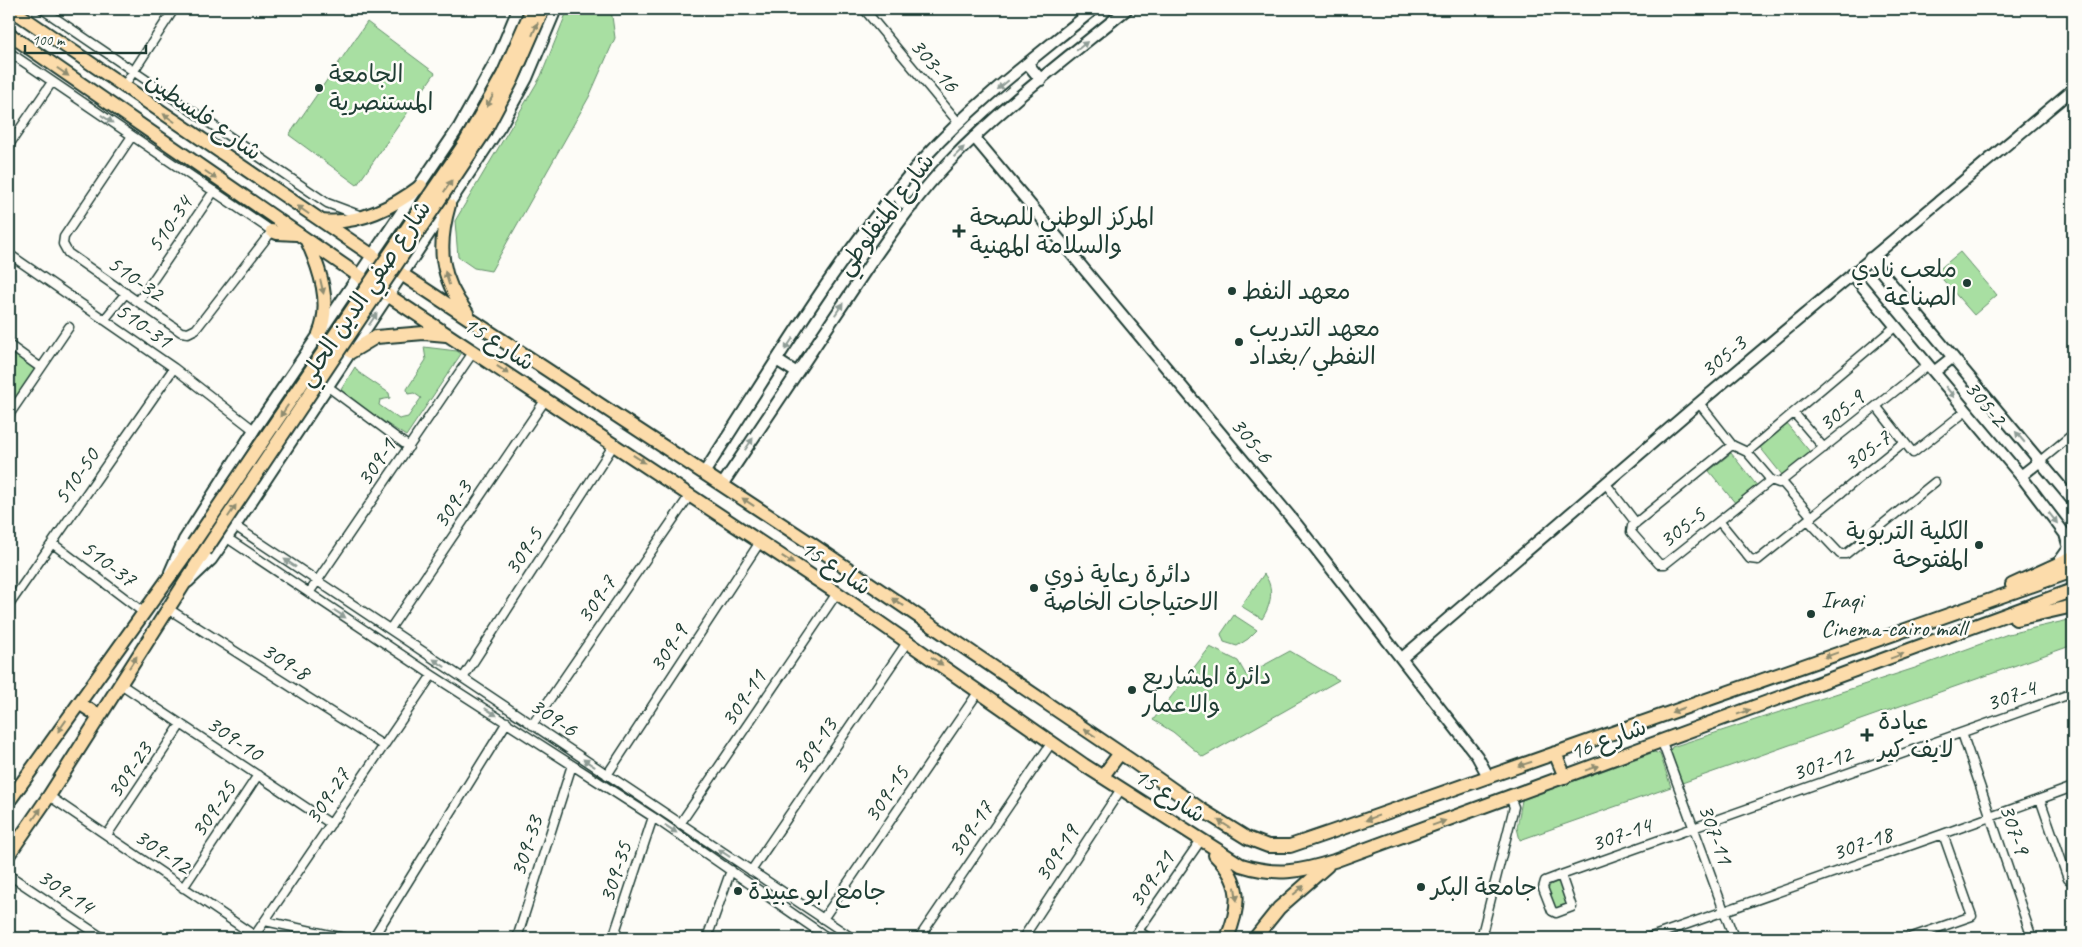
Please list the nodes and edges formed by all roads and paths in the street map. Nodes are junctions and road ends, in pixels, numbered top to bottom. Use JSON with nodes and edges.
{"nodes":[{"id":1,"x":12,"y":9,"type":"edge"},
{"id":2,"x":42,"y":9,"type":"edge"},
{"id":3,"x":174,"y":9,"type":"edge"},
{"id":4,"x":518,"y":9,"type":"edge"},
{"id":5,"x":532,"y":9,"type":"edge"},
{"id":6,"x":543,"y":9,"type":"edge"},
{"id":7,"x":556,"y":9,"type":"edge"},
{"id":8,"x":865,"y":9,"type":"edge"},
{"id":9,"x":1094,"y":9,"type":"edge"},
{"id":10,"x":1127,"y":9,"type":"edge"},
{"id":11,"x":9,"y":34,"type":"edge"},
{"id":12,"x":9,"y":52,"type":"edge"},
{"id":13,"x":1028,"y":64,"type":"junction"},
{"id":14,"x":135,"y":70,"type":"junction"},
{"id":15,"x":1041,"y":80,"type":"junction"},
{"id":16,"x":52,"y":82,"type":"junction"},
{"id":17,"x":124,"y":86,"type":"junction"},
{"id":18,"x":2073,"y":89,"type":"edge"},
{"id":19,"x":958,"y":122,"type":"junction"},
{"id":20,"x":132,"y":136,"type":"junction"},
{"id":21,"x":974,"y":137,"type":"junction"},
{"id":22,"x":9,"y":145,"type":"edge"},
{"id":23,"x":421,"y":186,"type":"junction"},
{"id":24,"x":214,"y":191,"type":"junction"},
{"id":25,"x":896,"y":191,"type":"junction"},
{"id":26,"x":449,"y":205,"type":"junction"},
{"id":27,"x":912,"y":206,"type":"junction"},
{"id":28,"x":882,"y":209,"type":"junction"},
{"id":29,"x":364,"y":216,"type":"junction"},
{"id":30,"x":320,"y":221,"type":"junction"},
{"id":31,"x":900,"y":221,"type":"junction"},
{"id":32,"x":272,"y":231,"type":"junction"},
{"id":33,"x":302,"y":237,"type":"junction"},
{"id":34,"x":9,"y":254,"type":"edge"},
{"id":35,"x":376,"y":258,"type":"junction"},
{"id":36,"x":1870,"y":258,"type":"junction"},
{"id":37,"x":400,"y":273,"type":"junction"},
{"id":38,"x":1852,"y":274,"type":"junction"},
{"id":39,"x":362,"y":278,"type":"junction"},
{"id":40,"x":126,"y":293,"type":"junction"},
{"id":41,"x":386,"y":294,"type":"junction"},
{"id":42,"x":138,"y":302,"type":"junction"},
{"id":43,"x":472,"y":319,"type":"junction"},
{"id":44,"x":104,"y":320,"type":"junction"},
{"id":45,"x":1896,"y":326,"type":"junction"},
{"id":46,"x":69,"y":327,"type":"dead end"},
{"id":47,"x":319,"y":334,"type":"junction"},
{"id":48,"x":457,"y":340,"type":"junction"},
{"id":49,"x":9,"y":346,"type":"edge"},
{"id":50,"x":474,"y":351,"type":"junction"},
{"id":51,"x":351,"y":352,"type":"junction"},
{"id":52,"x":1953,"y":357,"type":"junction"},
{"id":53,"x":778,"y":361,"type":"junction"},
{"id":54,"x":42,"y":368,"type":"junction"},
{"id":55,"x":174,"y":368,"type":"junction"},
{"id":56,"x":1931,"y":368,"type":"junction"},
{"id":57,"x":797,"y":373,"type":"junction"},
{"id":58,"x":327,"y":386,"type":"junction"},
{"id":59,"x":546,"y":399,"type":"junction"},
{"id":60,"x":1699,"y":403,"type":"junction"},
{"id":61,"x":1876,"y":406,"type":"junction"},
{"id":62,"x":1966,"y":411,"type":"junction"},
{"id":63,"x":1794,"y":412,"type":"junction"},
{"id":64,"x":9,"y":415,"type":"edge"},
{"id":65,"x":254,"y":430,"type":"junction"},
{"id":66,"x":2073,"y":434,"type":"edge"},
{"id":67,"x":1904,"y":442,"type":"junction"},
{"id":68,"x":615,"y":443,"type":"junction"},
{"id":69,"x":1732,"y":445,"type":"junction"},
{"id":70,"x":409,"y":446,"type":"junction"},
{"id":71,"x":1824,"y":448,"type":"junction"},
{"id":72,"x":1747,"y":452,"type":"junction"},
{"id":73,"x":2040,"y":461,"type":"junction"},
{"id":74,"x":704,"y":473,"type":"junction"},
{"id":75,"x":2021,"y":476,"type":"junction"},
{"id":76,"x":1776,"y":482,"type":"junction"},
{"id":77,"x":1935,"y":482,"type":"dead end"},
{"id":78,"x":1606,"y":484,"type":"junction"},
{"id":79,"x":722,"y":485,"type":"junction"},
{"id":80,"x":690,"y":495,"type":"junction"},
{"id":81,"x":2073,"y":501,"type":"edge"},
{"id":82,"x":1810,"y":519,"type":"junction"},
{"id":83,"x":1719,"y":522,"type":"junction"},
{"id":84,"x":1636,"y":523,"type":"junction"},
{"id":85,"x":235,"y":526,"type":"junction"},
{"id":86,"x":227,"y":538,"type":"junction"},
{"id":87,"x":760,"y":542,"type":"junction"},
{"id":88,"x":52,"y":543,"type":"junction"},
{"id":89,"x":2073,"y":557,"type":"edge"},
{"id":90,"x":2058,"y":563,"type":"junction"},
{"id":91,"x":2073,"y":571,"type":"edge"},
{"id":92,"x":169,"y":575,"type":"junction"},
{"id":93,"x":317,"y":581,"type":"junction"},
{"id":94,"x":183,"y":586,"type":"junction"},
{"id":95,"x":2073,"y":590,"type":"edge"},
{"id":96,"x":309,"y":593,"type":"junction"},
{"id":97,"x":837,"y":593,"type":"junction"},
{"id":98,"x":9,"y":605,"type":"edge"},
{"id":99,"x":2073,"y":606,"type":"edge"},
{"id":100,"x":167,"y":608,"type":"junction"},
{"id":101,"x":1960,"y":610,"type":"junction"},
{"id":102,"x":143,"y":612,"type":"junction"},
{"id":103,"x":390,"y":630,"type":"junction"},
{"id":104,"x":1967,"y":630,"type":"junction"},
{"id":105,"x":400,"y":636,"type":"junction"},
{"id":106,"x":908,"y":641,"type":"junction"},
{"id":107,"x":392,"y":648,"type":"junction"},
{"id":108,"x":1402,"y":658,"type":"junction"},
{"id":109,"x":432,"y":675,"type":"junction"},
{"id":110,"x":463,"y":678,"type":"junction"},
{"id":111,"x":119,"y":683,"type":"junction"},
{"id":112,"x":979,"y":690,"type":"junction"},
{"id":113,"x":2073,"y":693,"type":"edge"},
{"id":114,"x":79,"y":702,"type":"junction"},
{"id":115,"x":99,"y":716,"type":"junction"},
{"id":116,"x":520,"y":717,"type":"junction"},
{"id":117,"x":506,"y":722,"type":"junction"},
{"id":118,"x":181,"y":724,"type":"junction"},
{"id":119,"x":532,"y":725,"type":"junction"},
{"id":120,"x":514,"y":727,"type":"junction"},
{"id":121,"x":1962,"y":733,"type":"junction"},
{"id":122,"x":1052,"y":742,"type":"junction"},
{"id":123,"x":1662,"y":742,"type":"junction"},
{"id":124,"x":384,"y":746,"type":"junction"},
{"id":125,"x":1120,"y":753,"type":"junction"},
{"id":126,"x":1555,"y":753,"type":"junction"},
{"id":127,"x":572,"y":765,"type":"junction"},
{"id":128,"x":258,"y":775,"type":"junction"},
{"id":129,"x":607,"y":775,"type":"junction"},
{"id":130,"x":1103,"y":776,"type":"junction"},
{"id":131,"x":1488,"y":776,"type":"junction"},
{"id":132,"x":1564,"y":777,"type":"junction"},
{"id":133,"x":2073,"y":787,"type":"edge"},
{"id":134,"x":1121,"y":789,"type":"junction"},
{"id":135,"x":49,"y":796,"type":"junction"},
{"id":136,"x":1510,"y":797,"type":"junction"},
{"id":137,"x":2040,"y":799,"type":"junction"},
{"id":138,"x":9,"y":801,"type":"edge"},
{"id":139,"x":653,"y":817,"type":"junction"},
{"id":140,"x":1991,"y":817,"type":"junction"},
{"id":141,"x":331,"y":824,"type":"junction"},
{"id":142,"x":680,"y":824,"type":"junction"},
{"id":143,"x":1694,"y":828,"type":"junction"},
{"id":144,"x":1943,"y":834,"type":"junction"},
{"id":145,"x":107,"y":835,"type":"junction"},
{"id":146,"x":1201,"y":840,"type":"junction"},
{"id":147,"x":1268,"y":846,"type":"joint"},
{"id":148,"x":9,"y":854,"type":"edge"},
{"id":149,"x":1334,"y":861,"type":"junction"},
{"id":150,"x":731,"y":870,"type":"junction"},
{"id":151,"x":751,"y":871,"type":"junction"},
{"id":152,"x":1261,"y":872,"type":"joint"},
{"id":153,"x":9,"y":875,"type":"edge"},
{"id":154,"x":1561,"y":875,"type":"junction"},
{"id":155,"x":2073,"y":878,"type":"edge"},
{"id":156,"x":183,"y":888,"type":"junction"},
{"id":157,"x":795,"y":901,"type":"junction"},
{"id":158,"x":1724,"y":911,"type":"junction"},
{"id":159,"x":788,"y":912,"type":"junction"},
{"id":160,"x":823,"y":919,"type":"junction"},
{"id":161,"x":265,"y":921,"type":"junction"},
{"id":162,"x":1138,"y":931,"type":"junction"},
{"id":163,"x":254,"y":937,"type":"edge"},
{"id":164,"x":334,"y":937,"type":"edge"},
{"id":165,"x":103,"y":938,"type":"edge"},
{"id":166,"x":344,"y":938,"type":"edge"},
{"id":167,"x":373,"y":938,"type":"edge"},
{"id":168,"x":517,"y":938,"type":"edge"},
{"id":169,"x":613,"y":938,"type":"edge"},
{"id":170,"x":707,"y":938,"type":"edge"},
{"id":171,"x":828,"y":938,"type":"edge"},
{"id":172,"x":852,"y":938,"type":"edge"},
{"id":173,"x":919,"y":938,"type":"edge"},
{"id":174,"x":1023,"y":938,"type":"edge"},
{"id":175,"x":1133,"y":938,"type":"edge"},
{"id":176,"x":1149,"y":938,"type":"edge"},
{"id":177,"x":1227,"y":938,"type":"edge"},
{"id":178,"x":1255,"y":938,"type":"edge"},
{"id":179,"x":1481,"y":938,"type":"edge"},
{"id":180,"x":1648,"y":938,"type":"edge"},
{"id":181,"x":1734,"y":938,"type":"edge"},
{"id":182,"x":1909,"y":938,"type":"edge"},
{"id":183,"x":2032,"y":938,"type":"edge"}],
"edges":[{"from":1,"to":17,"type":"main road","name":"شارع فلسطين"},
{"from":2,"to":14,"type":"street"},
{"from":3,"to":14,"type":"street"},
{"from":4,"to":23,"type":"street","name":"شارع صفي الدين الحلي"},
{"from":5,"to":92,"type":"main road","name":"شارع صفي الدين الحلي","one_way":true,"bridge":true},
{"from":94,"to":6,"type":"main road","name":"شارع صفي الدين الحلي","one_way":true,"bridge":true},
{"from":7,"to":26,"type":"street","name":"شارع صفي الدين الحلي"},
{"from":8,"to":19,"type":"street","name":"303-16"},
{"from":9,"to":13,"type":"street","name":"شارع المنفلوطي"},
{"from":15,"to":10,"type":"street","name":"شارع المنفلوطي","one_way":true},
{"from":11,"to":33,"type":"main road","name":"شارع فلسطين","one_way":true},
{"from":12,"to":16,"type":"street"},
{"from":13,"to":15,"type":"street"},
{"from":13,"to":19,"type":"street","name":"شارع المنفلوطي","one_way":true},
{"from":14,"to":17,"type":"street"},
{"from":14,"to":29,"type":"street"},
{"from":15,"to":21,"type":"street","name":"شارع المنفلوطي"},
{"from":16,"to":20,"type":"street","one_way":true},
{"from":16,"to":22,"type":"street"},
{"from":30,"to":17,"type":"main road","name":"شارع فلسطين","one_way":true},
{"from":18,"to":36,"type":"street","name":"305-3"},
{"from":19,"to":25,"type":"street","name":"شارع المنفلوطي"},
{"from":20,"to":24,"type":"street"},
{"from":20,"to":40,"type":"street","name":"510-32"},
{"from":27,"to":21,"type":"street","name":"شارع المنفلوطي","one_way":true},
{"from":21,"to":108,"type":"street","name":"305-6"},
{"from":23,"to":29,"type":"main road"},
{"from":23,"to":35,"type":"street","name":"شارع صفي الدين الحلي"},
{"from":24,"to":32,"type":"street"},
{"from":24,"to":42,"type":"street","name":"510-34"},
{"from":25,"to":27,"type":"street"},
{"from":25,"to":28,"type":"street","name":"شارع المنفلوطي"},
{"from":26,"to":37,"type":"street","name":"شارع صفي الدين الحلي"},
{"from":43,"to":26,"type":"main road","one_way":true},
{"from":27,"to":31,"type":"street","name":"شارع المنفلوطي"},
{"from":28,"to":31,"type":"street"},
{"from":28,"to":53,"type":"street","name":"شارع المنفلوطي","one_way":true},
{"from":29,"to":30,"type":"main road"},
{"from":30,"to":35,"type":"main road","name":"شارع فلسطين"},
{"from":57,"to":31,"type":"street","name":"شارع المنفلوطي","one_way":true},
{"from":32,"to":33,"type":"main road"},
{"from":32,"to":42,"type":"street","name":"510-32"},
{"from":33,"to":39,"type":"main road","name":"شارع فلسطين"},
{"from":33,"to":47,"type":"main road","one_way":true},
{"from":34,"to":44,"type":"street","name":"510-31"},
{"from":35,"to":39,"type":"street","name":"شارع صفي الدين الحلي"},
{"from":36,"to":38,"type":"street","name":"305-3"},
{"from":36,"to":52,"type":"street","name":"305-2"},
{"from":37,"to":41,"type":"street","name":"شارع صفي الدين الحلي"},
{"from":37,"to":43,"type":"main road","name":"شارع 15"},
{"from":38,"to":45,"type":"street","name":"305-2"},
{"from":38,"to":60,"type":"street","name":"305-3"},
{"from":39,"to":47,"type":"street","name":"شارع صفي الدين الحلي"},
{"from":40,"to":42,"type":"street","name":"510-32"},
{"from":40,"to":44,"type":"street"},
{"from":41,"to":48,"type":"main road","name":"شارع 15"},
{"from":51,"to":41,"type":"street","name":"شارع صفي الدين الحلي","one_way":true},
{"from":43,"to":74,"type":"main road","name":"شارع 15"},
{"from":44,"to":55,"type":"street","name":"510-31"},
{"from":45,"to":56,"type":"street","name":"305-2"},
{"from":45,"to":63,"type":"street"},
{"from":46,"to":54,"type":"street"},
{"from":47,"to":65,"type":"street","name":"شارع صفي الدين الحلي"},
{"from":48,"to":50,"type":"main road","name":"شارع 15"},
{"from":48,"to":51,"type":"main road"},
{"from":49,"to":54,"type":"street"},
{"from":50,"to":59,"type":"main road","name":"شارع 15","one_way":true},
{"from":50,"to":70,"type":"street","name":"309-1"},
{"from":51,"to":58,"type":"street","name":"شارع صفي الدين الحلي"},
{"from":52,"to":56,"type":"street"},
{"from":73,"to":52,"type":"street","name":"305-2","one_way":true},
{"from":53,"to":57,"type":"street"},
{"from":53,"to":74,"type":"street","name":"شارع المنفلوطي"},
{"from":54,"to":64,"type":"street"},
{"from":55,"to":65,"type":"street","name":"510-31"},
{"from":55,"to":88,"type":"street","name":"510-50"},
{"from":56,"to":61,"type":"street","name":"305-9"},
{"from":56,"to":62,"type":"street","name":"305-2","one_way":true},
{"from":79,"to":57,"type":"street","name":"شارع المنفلوطي","one_way":true},
{"from":58,"to":70,"type":"street"},
{"from":58,"to":85,"type":"street","name":"شارع صفي الدين الحلي"},
{"from":59,"to":68,"type":"main road","name":"شارع 15"},
{"from":59,"to":103,"type":"street","name":"309-3"},
{"from":60,"to":69,"type":"street"},
{"from":60,"to":78,"type":"street","name":"305-3"},
{"from":61,"to":67,"type":"street"},
{"from":61,"to":71,"type":"street","name":"305-9"},
{"from":62,"to":67,"type":"street","name":"305-7"},
{"from":62,"to":75,"type":"street","name":"305-2"},
{"from":63,"to":71,"type":"street"},
{"from":63,"to":72,"type":"street"},
{"from":65,"to":92,"type":"street","name":"شارع صفي الدين الحلي"},
{"from":66,"to":73,"type":"street"},
{"from":67,"to":82,"type":"street","name":"305-7"},
{"from":68,"to":80,"type":"main road","name":"شارع 15","one_way":true},
{"from":68,"to":110,"type":"street","name":"309-5"},
{"from":69,"to":72,"type":"street"},
{"from":69,"to":84,"type":"street","name":"305-5"},
{"from":70,"to":93,"type":"street","name":"309-1"},
{"from":71,"to":76,"type":"street","name":"305-9"},
{"from":72,"to":76,"type":"street"},
{"from":73,"to":75,"type":"street"},
{"from":73,"to":81,"type":"street","name":"305-2"},
{"from":74,"to":79,"type":"main road","name":"شارع 15"},
{"from":75,"to":90,"type":"street","name":"305-2","one_way":true},
{"from":76,"to":82,"type":"street"},
{"from":76,"to":83,"type":"street","name":"305-5"},
{"from":77,"to":82,"type":"street"},
{"from":78,"to":84,"type":"street"},
{"from":78,"to":108,"type":"street","name":"305-3"},
{"from":125,"to":79,"type":"main road","name":"شارع 15","one_way":true},
{"from":80,"to":87,"type":"main road","name":"شارع 15"},
{"from":80,"to":119,"type":"street","name":"309-7"},
{"from":82,"to":83,"type":"street","name":"305-7"},
{"from":83,"to":84,"type":"street","name":"305-5"},
{"from":85,"to":86,"type":"street","name":"شارع صفي الدين الحلي"},
{"from":93,"to":85,"type":"street","name":"309-6","one_way":true},
{"from":86,"to":94,"type":"street","name":"شارع صفي الدين الحلي"},
{"from":86,"to":96,"type":"street","name":"309-6"},
{"from":87,"to":97,"type":"main road","name":"شارع 15","one_way":true},
{"from":87,"to":129,"type":"street","name":"309-9"},
{"from":88,"to":98,"type":"street","name":"510-50"},
{"from":88,"to":102,"type":"street","name":"510-37"},
{"from":89,"to":90,"type":"main road"},
{"from":90,"to":101,"type":"main road"},
{"from":91,"to":101,"type":"main road"},
{"from":92,"to":102,"type":"main road","name":"شارع صفي الدين الحلي"},
{"from":93,"to":96,"type":"street","name":"309-1"},
{"from":93,"to":103,"type":"street","name":"309-6"},
{"from":94,"to":100,"type":"main road","name":"شارع صفي الدين الحلي"},
{"from":95,"to":104,"type":"main road"},
{"from":96,"to":107,"type":"street","name":"309-6","one_way":true},
{"from":97,"to":106,"type":"main road","name":"شارع 15"},
{"from":97,"to":142,"type":"street","name":"309-11"},
{"from":99,"to":104,"type":"main road"},
{"from":111,"to":100,"type":"main road","name":"شارع صفي الدين الحلي","one_way":true},
{"from":100,"to":124,"type":"street","name":"309-8"},
{"from":101,"to":126,"type":"main road","name":"شارع 16","one_way":true},
{"from":102,"to":114,"type":"main road","name":"شارع صفي الدين الحلي"},
{"from":103,"to":105,"type":"street","name":"309-6"},
{"from":123,"to":104,"type":"main road","name":"شارع 16","one_way":true},
{"from":105,"to":107,"type":"street"},
{"from":110,"to":105,"type":"street","name":"309-6","one_way":true},
{"from":106,"to":112,"type":"main road","name":"شارع 15","one_way":true},
{"from":106,"to":151,"type":"street","name":"309-13"},
{"from":107,"to":109,"type":"street","name":"309-6"},
{"from":108,"to":131,"type":"street","name":"305-6"},
{"from":109,"to":117,"type":"street","name":"309-6","one_way":true},
{"from":109,"to":124,"type":"street","name":"309-27"},
{"from":110,"to":116,"type":"street","name":"309-6"},
{"from":111,"to":115,"type":"main road","name":"شارع صفي الدين الحلي"},
{"from":111,"to":118,"type":"street","name":"309-10"},
{"from":112,"to":122,"type":"main road","name":"شارع 15"},
{"from":112,"to":160,"type":"street","name":"309-15"},
{"from":113,"to":121,"type":"street","name":"307-4"},
{"from":114,"to":115,"type":"main road"},
{"from":114,"to":138,"type":"main road","name":"شارع صفي الدين الحلي","one_way":true},
{"from":115,"to":135,"type":"main road","name":"شارع صفي الدين الحلي"},
{"from":116,"to":119,"type":"street","name":"309-6"},
{"from":116,"to":120,"type":"street"},
{"from":117,"to":120,"type":"street","name":"309-6"},
{"from":117,"to":167,"type":"street"},
{"from":118,"to":128,"type":"street","name":"309-10"},
{"from":118,"to":145,"type":"street","name":"309-23"},
{"from":129,"to":119,"type":"street","name":"309-6","one_way":true},
{"from":120,"to":127,"type":"street","name":"309-6"},
{"from":121,"to":140,"type":"street","name":"307-9"},
{"from":121,"to":143,"type":"street","name":"307-12"},
{"from":122,"to":130,"type":"main road","name":"شارع 15"},
{"from":122,"to":173,"type":"street","name":"309-17"},
{"from":132,"to":123,"type":"main road","name":"شارع 16","one_way":true},
{"from":123,"to":143,"type":"street","name":"307-11"},
{"from":124,"to":141,"type":"street","name":"309-27"},
{"from":125,"to":130,"type":"main road"},
{"from":147,"to":125,"type":"main road","name":"شارع 15","one_way":true},
{"from":126,"to":131,"type":"main road","name":"شارع 16","one_way":true},
{"from":126,"to":132,"type":"main road"},
{"from":127,"to":139,"type":"street","name":"309-6"},
{"from":127,"to":168,"type":"street","name":"309-33"},
{"from":128,"to":141,"type":"street","name":"309-10"},
{"from":128,"to":156,"type":"street","name":"309-25"},
{"from":129,"to":142,"type":"street","name":"309-6"},
{"from":130,"to":134,"type":"main road","name":"شارع 15"},
{"from":131,"to":147,"type":"main road","name":"شارع 16","one_way":true},
{"from":132,"to":136,"type":"main road","name":"شارع 16"},
{"from":133,"to":137,"type":"street","name":"307-18"},
{"from":134,"to":146,"type":"main road","name":"شارع 15"},
{"from":134,"to":174,"type":"street","name":"309-19"},
{"from":135,"to":145,"type":"street","name":"309-12"},
{"from":148,"to":135,"type":"main road","name":"شارع صفي الدين الحلي","one_way":true},
{"from":149,"to":136,"type":"main road","name":"شارع 16","one_way":true},
{"from":136,"to":179,"type":"street"},
{"from":137,"to":140,"type":"street","name":"307-18"},
{"from":137,"to":155,"type":"street"},
{"from":139,"to":150,"type":"street","name":"309-6","one_way":true},
{"from":139,"to":169,"type":"street","name":"309-35"},
{"from":140,"to":144,"type":"street","name":"307-18"},
{"from":140,"to":183,"type":"street","name":"307-9"},
{"from":141,"to":161,"type":"street","name":"309-27"},
{"from":151,"to":142,"type":"street","name":"309-6","one_way":true},
{"from":143,"to":154,"type":"street","name":"307-14"},
{"from":143,"to":158,"type":"street","name":"307-11"},
{"from":144,"to":158,"type":"street","name":"307-18"},
{"from":144,"to":182,"type":"street"},
{"from":145,"to":156,"type":"street","name":"309-12"},
{"from":146,"to":152,"type":"main road","name":"شارع 15"},
{"from":146,"to":162,"type":"street","name":"309-21"},
{"from":146,"to":177,"type":"main road","one_way":true},
{"from":149,"to":152,"type":"main road","name":"شارع 16"},
{"from":178,"to":149,"type":"main road","one_way":true},
{"from":150,"to":159,"type":"street","name":"309-6"},
{"from":150,"to":170,"type":"street"},
{"from":151,"to":157,"type":"street","name":"309-6"},
{"from":153,"to":165,"type":"street","name":"309-14"},
{"from":154,"to":154,"type":"street","name":"307-14"},
{"from":156,"to":163,"type":"street","name":"309-12"},
{"from":157,"to":159,"type":"street"},
{"from":157,"to":160,"type":"street","name":"309-6"},
{"from":158,"to":180,"type":"street","name":"307-18"},
{"from":158,"to":181,"type":"street","name":"307-11"},
{"from":159,"to":171,"type":"street","name":"309-6"},
{"from":160,"to":172,"type":"street","name":"309-6"},
{"from":161,"to":163,"type":"street","name":"309-27"},
{"from":161,"to":164,"type":"street"},
{"from":162,"to":175,"type":"street","name":"309-21"},
{"from":162,"to":176,"type":"street"},
{"from":164,"to":166,"type":"street"}]}
